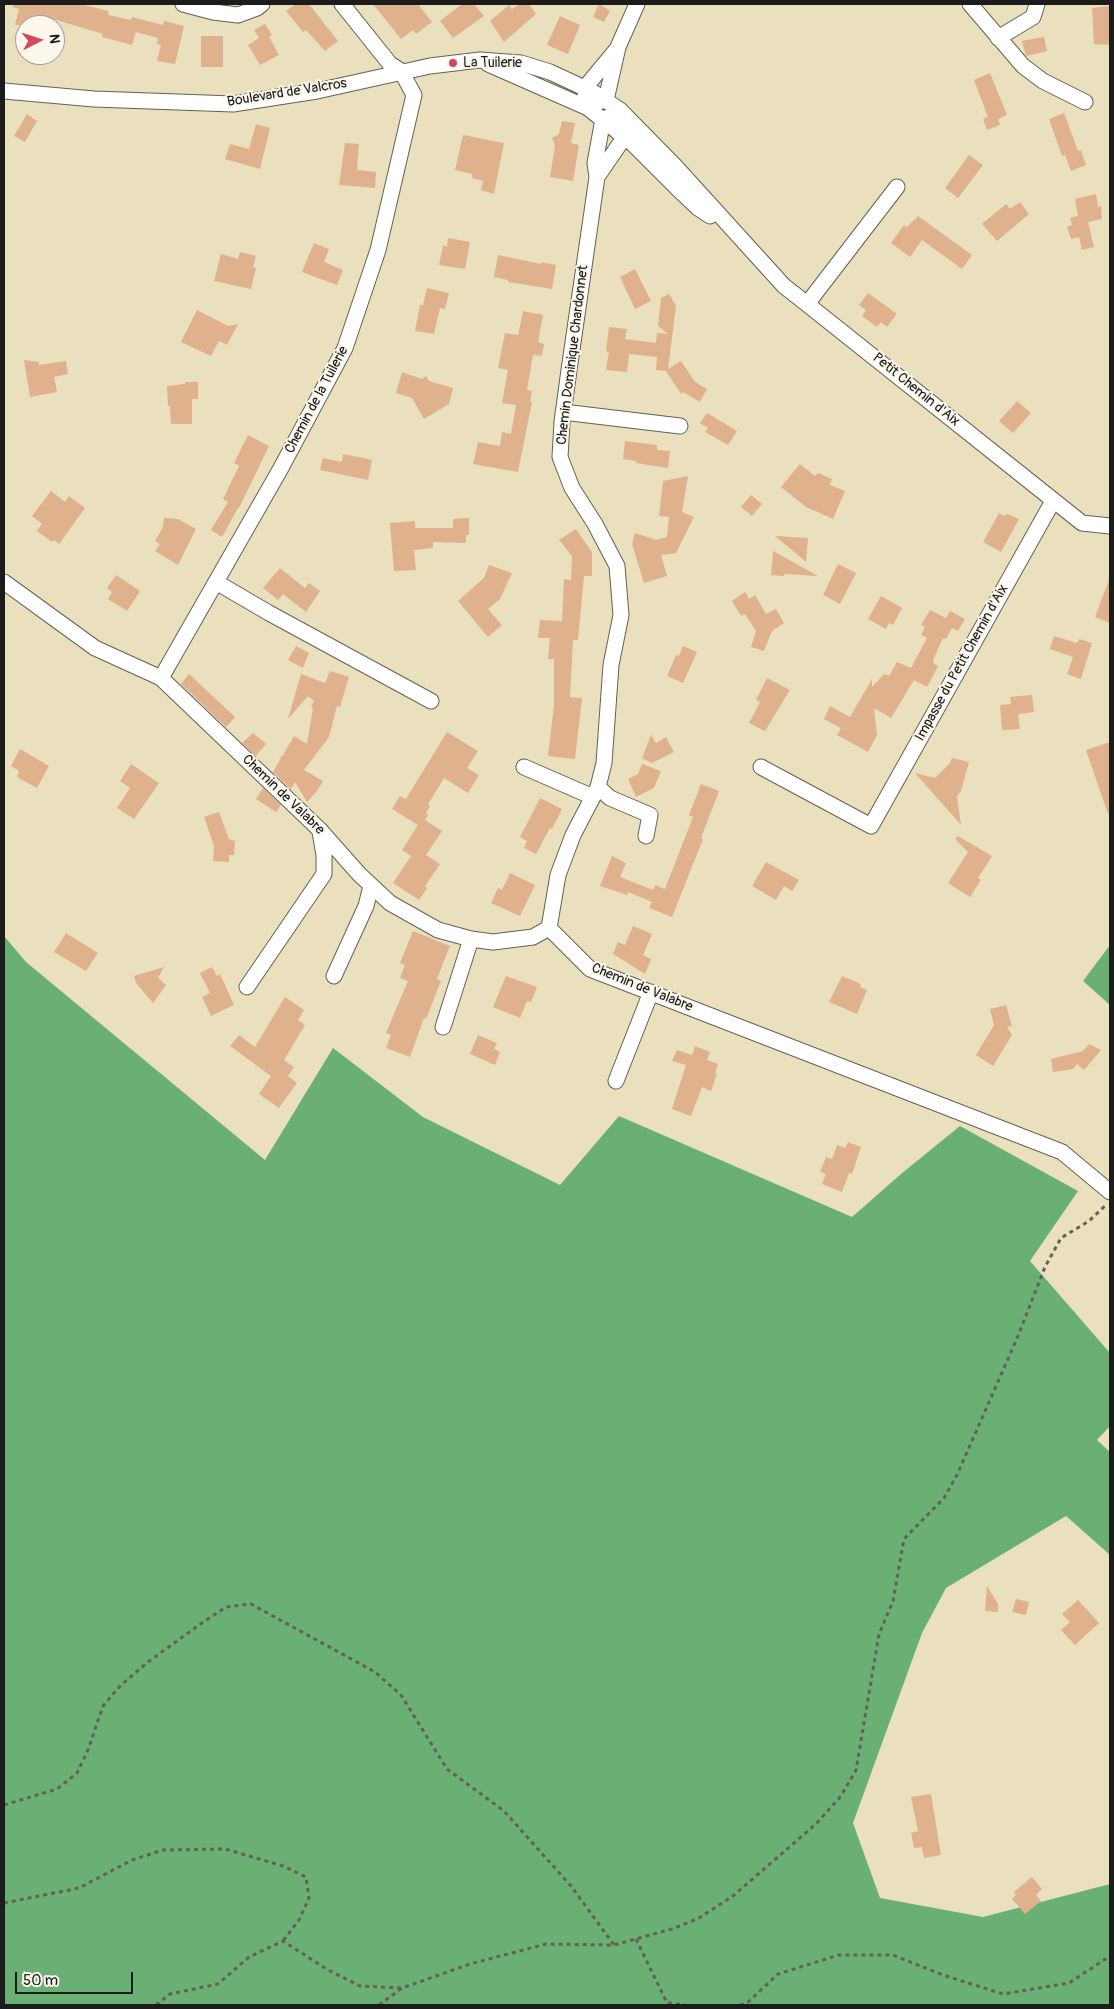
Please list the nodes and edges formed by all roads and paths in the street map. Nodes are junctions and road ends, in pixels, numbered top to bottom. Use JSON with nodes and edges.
{"nodes":[{"id":1,"x":183,"y":4,"type":"edge"},
{"id":2,"x":262,"y":4,"type":"edge"},
{"id":3,"x":342,"y":4,"type":"edge"},
{"id":4,"x":637,"y":4,"type":"edge"},
{"id":5,"x":970,"y":4,"type":"edge"},
{"id":6,"x":1037,"y":4,"type":"edge"},
{"id":7,"x":998,"y":38,"type":"junction"},
{"id":8,"x":618,"y":48,"type":"junction"},
{"id":9,"x":480,"y":60,"type":"junction"},
{"id":10,"x":401,"y":71,"type":"junction"},
{"id":11,"x":4,"y":92,"type":"edge"},
{"id":12,"x":586,"y":98,"type":"junction"},
{"id":13,"x":606,"y":100,"type":"junction"},
{"id":14,"x":1084,"y":102,"type":"dead end"},
{"id":15,"x":603,"y":119,"type":"junction"},
{"id":16,"x":627,"y":128,"type":"junction"},
{"id":17,"x":597,"y":177,"type":"junction"},
{"id":18,"x":897,"y":187,"type":"dead end"},
{"id":19,"x":734,"y":232,"type":"junction"},
{"id":20,"x":806,"y":304,"type":"junction"},
{"id":21,"x":563,"y":412,"type":"junction"},
{"id":22,"x":680,"y":426,"type":"dead end"},
{"id":23,"x":1053,"y":501,"type":"junction"},
{"id":24,"x":1110,"y":526,"type":"edge"},
{"id":25,"x":4,"y":582,"type":"edge"},
{"id":26,"x":216,"y":582,"type":"junction"},
{"id":27,"x":161,"y":678,"type":"junction"},
{"id":28,"x":431,"y":702,"type":"dead end"},
{"id":29,"x":524,"y":767,"type":"dead end"},
{"id":30,"x":762,"y":767,"type":"dead end"},
{"id":31,"x":596,"y":792,"type":"junction"},
{"id":32,"x":320,"y":830,"type":"junction"},
{"id":33,"x":646,"y":836,"type":"dead end"},
{"id":34,"x":371,"y":886,"type":"junction"},
{"id":35,"x":549,"y":928,"type":"junction"},
{"id":36,"x":471,"y":939,"type":"junction"},
{"id":37,"x":334,"y":976,"type":"dead end"},
{"id":38,"x":248,"y":987,"type":"dead end"},
{"id":39,"x":651,"y":992,"type":"junction"},
{"id":40,"x":443,"y":1027,"type":"dead end"},
{"id":41,"x":616,"y":1081,"type":"dead end"},
{"id":42,"x":1110,"y":1192,"type":"edge"},
{"id":43,"x":1110,"y":1201,"type":"edge"},
{"id":44,"x":4,"y":1805,"type":"edge"},
{"id":45,"x":4,"y":1903,"type":"edge"},
{"id":46,"x":636,"y":1939,"type":"junction"},
{"id":47,"x":283,"y":1941,"type":"junction"},
{"id":48,"x":614,"y":1945,"type":"junction"},
{"id":49,"x":1110,"y":1956,"type":"edge"},
{"id":50,"x":402,"y":1988,"type":"junction"},
{"id":51,"x":156,"y":2005,"type":"edge"},
{"id":52,"x":379,"y":2005,"type":"edge"},
{"id":53,"x":686,"y":2005,"type":"edge"},
{"id":54,"x":740,"y":2005,"type":"edge"}],
"edges":[{"from":1,"to":2,"type":"street"},
{"from":3,"to":10,"type":"street"},
{"from":4,"to":8,"type":"street"},
{"from":5,"to":7,"type":"street"},
{"from":6,"to":7,"type":"street"},
{"from":7,"to":14,"type":"street"},
{"from":8,"to":12,"type":"street"},
{"from":8,"to":13,"type":"street"},
{"from":9,"to":10,"type":"street","name":"Boulevard de Valcros"},
{"from":9,"to":12,"type":"street","name":"Boulevard de Valcros"},
{"from":9,"to":12,"type":"street","name":"Boulevard de Valcros"},
{"from":10,"to":11,"type":"street","name":"Boulevard de Valcros"},
{"from":10,"to":26,"type":"street","name":"Chemin de la Tuilerie"},
{"from":12,"to":13,"type":"street","name":"Boulevard de Valcros"},
{"from":12,"to":15,"type":"street","name":"Boulevard de Valcros"},
{"from":13,"to":16,"type":"street"},
{"from":15,"to":16,"type":"street"},
{"from":15,"to":17,"type":"street","name":"Chemin Dominique Chardonnet"},
{"from":16,"to":17,"type":"street","name":"Chemin Dominique Chardonnet"},
{"from":16,"to":19,"type":"street","name":"Petit Chemin d'Aix"},
{"from":16,"to":19,"type":"street","name":"Petit Chemin d'Aix"},
{"from":17,"to":21,"type":"street","name":"Chemin Dominique Chardonnet"},
{"from":18,"to":20,"type":"street"},
{"from":19,"to":20,"type":"street","name":"Petit Chemin d'Aix"},
{"from":20,"to":23,"type":"street","name":"Petit Chemin d'Aix"},
{"from":21,"to":22,"type":"street"},
{"from":21,"to":31,"type":"street","name":"Chemin Dominique Chardonnet"},
{"from":23,"to":24,"type":"street","name":"Petit Chemin d'Aix"},
{"from":23,"to":30,"type":"street","name":"Impasse du Petit Chemin d'Aix"},
{"from":25,"to":27,"type":"street","name":"Chemin de Valabre"},
{"from":26,"to":27,"type":"street","name":"Chemin de la Tuilerie"},
{"from":26,"to":28,"type":"street"},
{"from":27,"to":32,"type":"street","name":"Chemin de Valabre"},
{"from":29,"to":31,"type":"street"},
{"from":31,"to":33,"type":"street"},
{"from":31,"to":35,"type":"street","name":"Chemin Dominique Chardonnet"},
{"from":32,"to":34,"type":"street","name":"Chemin de Valabre"},
{"from":32,"to":38,"type":"street"},
{"from":34,"to":36,"type":"street","name":"Chemin de Valabre"},
{"from":34,"to":37,"type":"street"},
{"from":35,"to":36,"type":"street","name":"Chemin de Valabre"},
{"from":35,"to":39,"type":"street","name":"Chemin de Valabre"},
{"from":36,"to":40,"type":"street"},
{"from":39,"to":41,"type":"street"},
{"from":39,"to":42,"type":"street","name":"Chemin de Valabre"},
{"from":43,"to":46,"type":"path"},
{"from":44,"to":48,"type":"path"},
{"from":45,"to":47,"type":"path"},
{"from":46,"to":48,"type":"path"},
{"from":46,"to":53,"type":"path"},
{"from":47,"to":50,"type":"path"},
{"from":47,"to":51,"type":"path"},
{"from":48,"to":50,"type":"path"},
{"from":49,"to":54,"type":"path"},
{"from":50,"to":52,"type":"path"}]}
